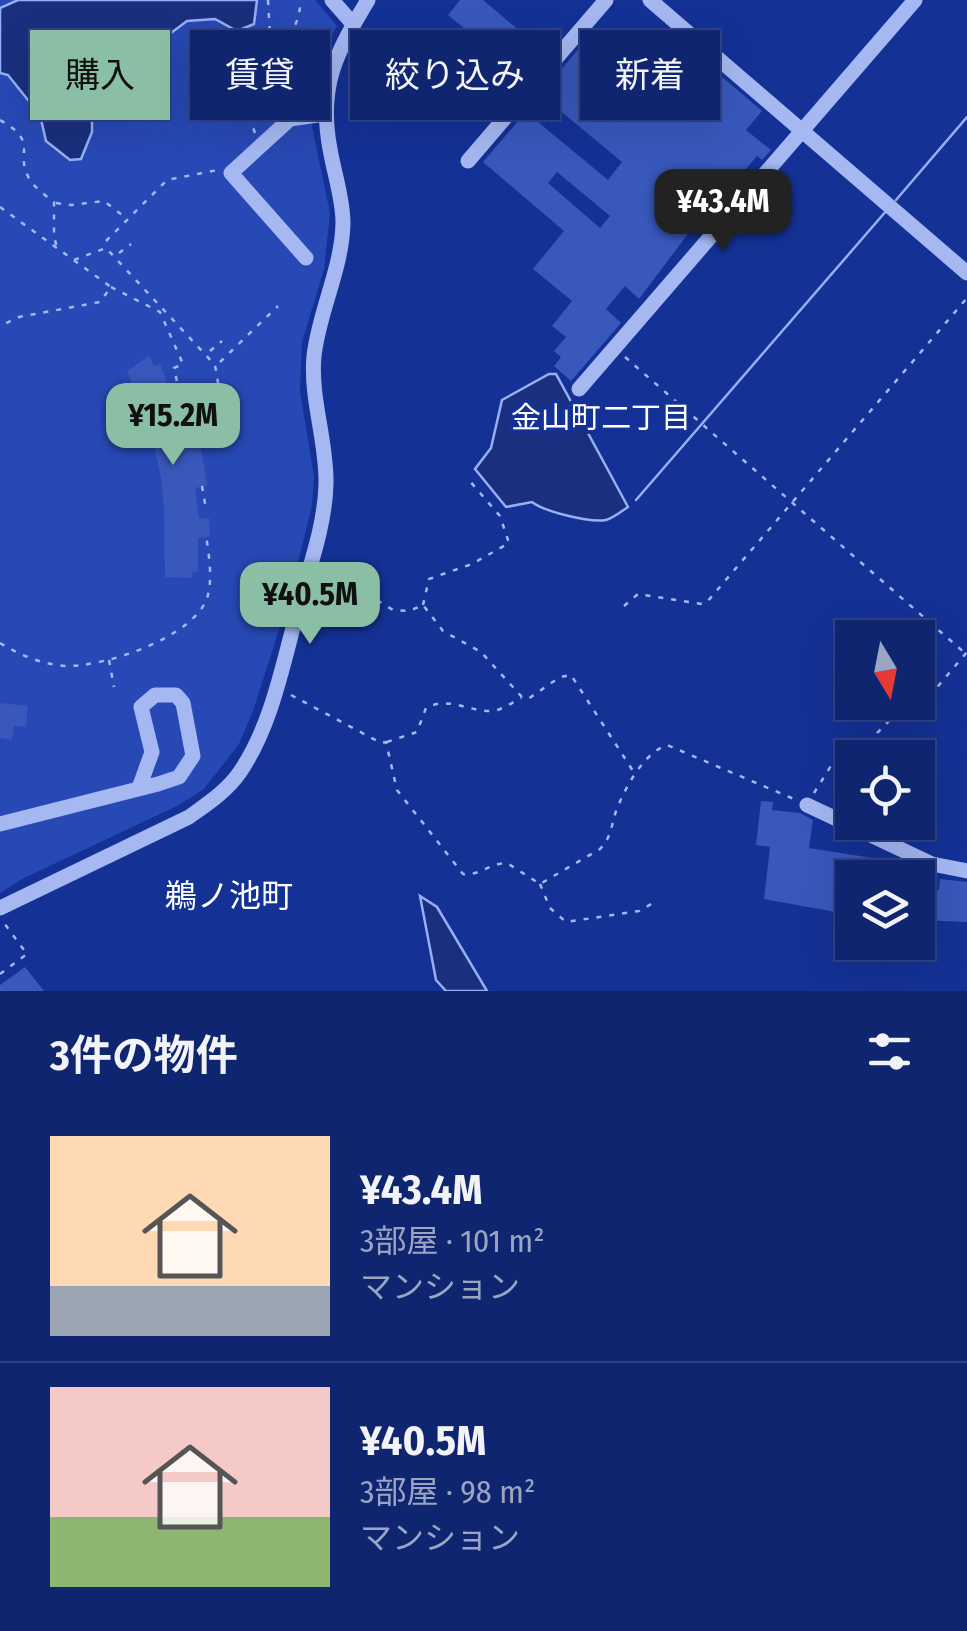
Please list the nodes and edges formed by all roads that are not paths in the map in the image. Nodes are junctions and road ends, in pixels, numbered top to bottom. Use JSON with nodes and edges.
{"nodes":[{"id":1,"x":332,"y":0,"type":"edge"},
{"id":2,"x":368,"y":0,"type":"edge"},
{"id":3,"x":606,"y":0,"type":"edge"},
{"id":4,"x":650,"y":0,"type":"edge"},
{"id":5,"x":915,"y":0,"type":"edge"},
{"id":6,"x":353,"y":24,"type":"junction"},
{"id":7,"x":330,"y":77,"type":"edge"},
{"id":8,"x":289,"y":120,"type":"edge"},
{"id":9,"x":325,"y":120,"type":"edge"},
{"id":10,"x":801,"y":132,"type":"junction"},
{"id":11,"x":468,"y":161,"type":"dead end"},
{"id":12,"x":306,"y":258,"type":"dead end"},
{"id":13,"x":967,"y":273,"type":"edge"},
{"id":14,"x":579,"y":389,"type":"dead end"},
{"id":15,"x":140,"y":788,"type":"junction"},
{"id":16,"x":808,"y":805,"type":"road end"},
{"id":17,"x":0,"y":824,"type":"edge"},
{"id":18,"x":967,"y":871,"type":"edge"},
{"id":19,"x":0,"y":908,"type":"edge"}],
"edges":[{"from":1,"to":6,"type":"street"},
{"from":2,"to":6,"type":"street"},
{"from":3,"to":11,"type":"street"},
{"from":4,"to":10,"type":"street"},
{"from":5,"to":10,"type":"street"},
{"from":6,"to":7,"type":"street"},
{"from":8,"to":12,"type":"street"},
{"from":9,"to":19,"type":"street"},
{"from":10,"to":13,"type":"street"},
{"from":10,"to":14,"type":"street"},
{"from":15,"to":15,"type":"street"},
{"from":15,"to":17,"type":"street"},
{"from":16,"to":18,"type":"street"}]}
